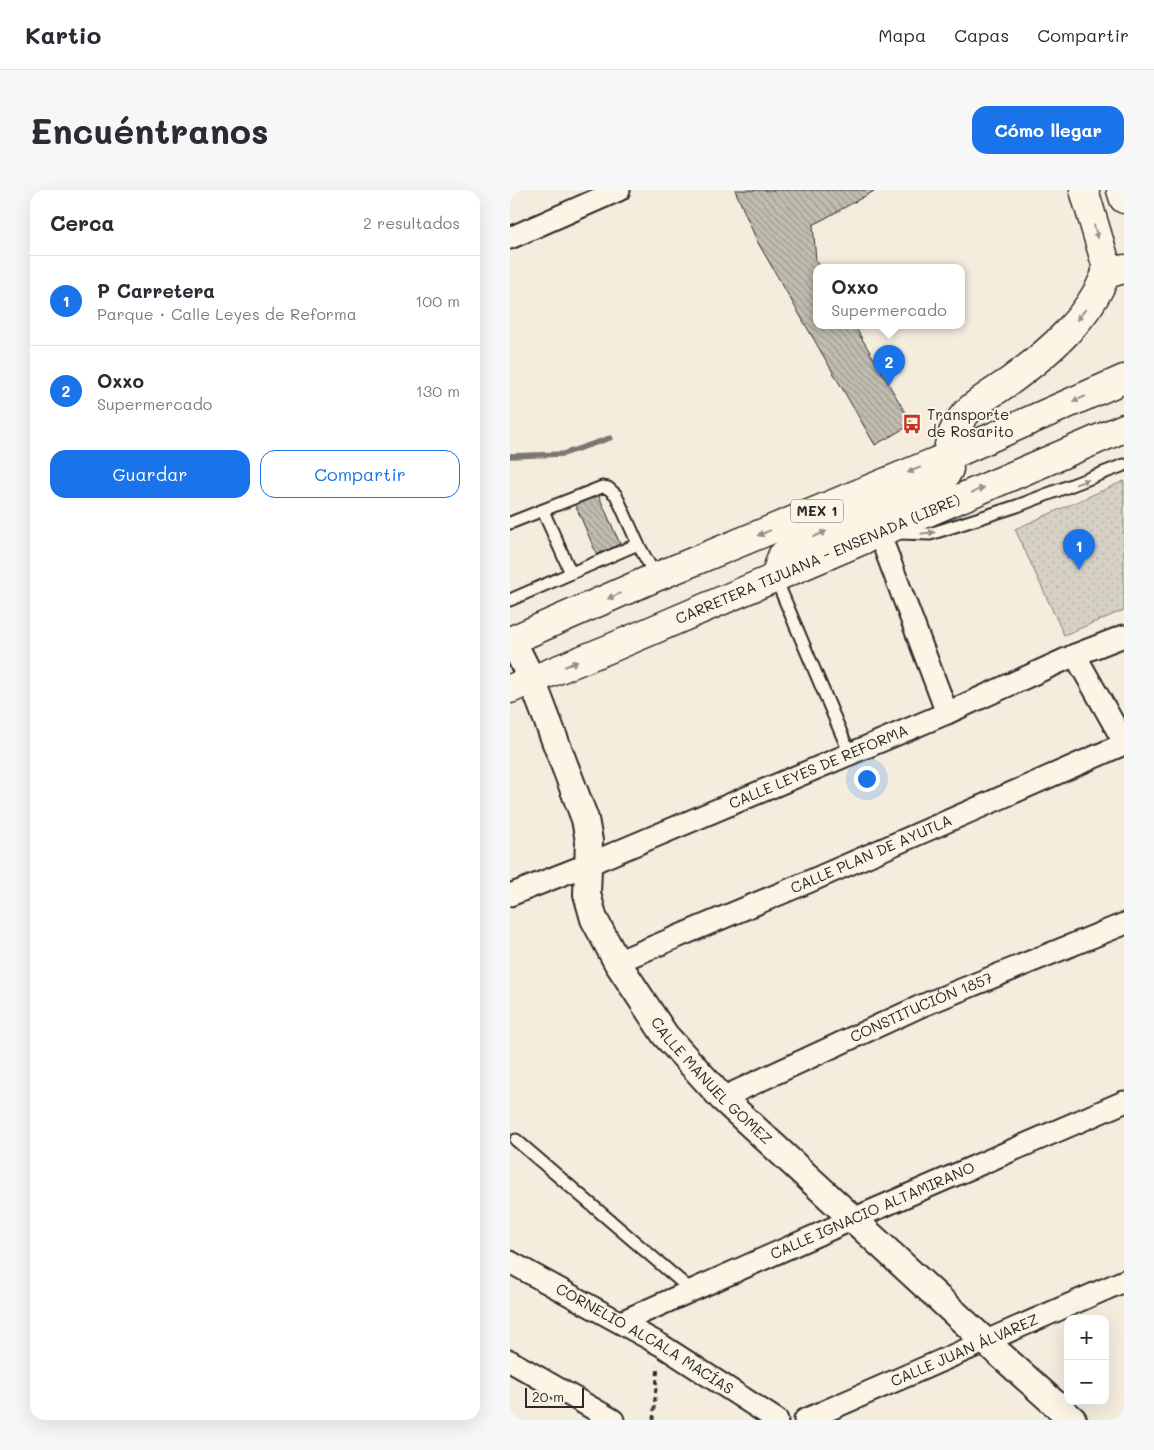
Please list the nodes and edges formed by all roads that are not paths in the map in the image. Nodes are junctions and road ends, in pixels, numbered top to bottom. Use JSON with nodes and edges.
{"nodes":[{"id":1,"x":619,"y":190,"type":"edge"},
{"id":2,"x":1084,"y":190,"type":"edge"},
{"id":3,"x":1121,"y":190,"type":"edge"},
{"id":4,"x":1124,"y":199,"type":"edge"},
{"id":5,"x":510,"y":238,"type":"edge"},
{"id":6,"x":1115,"y":271,"type":"edge"},
{"id":7,"x":1124,"y":380,"type":"edge"},
{"id":8,"x":1124,"y":428,"type":"edge"},
{"id":9,"x":947,"y":456,"type":"junction"},
{"id":10,"x":1124,"y":465,"type":"edge"},
{"id":11,"x":543,"y":511,"type":"junction"},
{"id":12,"x":510,"y":523,"type":"edge"},
{"id":13,"x":879,"y":533,"type":"junction"},
{"id":14,"x":638,"y":544,"type":"junction"},
{"id":15,"x":572,"y":573,"type":"junction"},
{"id":16,"x":656,"y":577,"type":"junction"},
{"id":17,"x":775,"y":577,"type":"junction"},
{"id":18,"x":510,"y":600,"type":"edge"},
{"id":19,"x":1124,"y":636,"type":"edge"},
{"id":20,"x":511,"y":639,"type":"edge"},
{"id":21,"x":1075,"y":655,"type":"junction"},
{"id":22,"x":521,"y":684,"type":"edge"},
{"id":23,"x":947,"y":713,"type":"junction"},
{"id":24,"x":1124,"y":743,"type":"edge"},
{"id":25,"x":850,"y":754,"type":"junction"},
{"id":26,"x":589,"y":864,"type":"junction"},
{"id":27,"x":510,"y":894,"type":"edge"},
{"id":28,"x":1124,"y":924,"type":"edge"},
{"id":29,"x":617,"y":962,"type":"junction"},
{"id":30,"x":722,"y":1098,"type":"junction"},
{"id":31,"x":1124,"y":1102,"type":"edge"},
{"id":32,"x":516,"y":1140,"type":"dead end"},
{"id":33,"x":853,"y":1218,"type":"junction"},
{"id":34,"x":510,"y":1262,"type":"edge"},
{"id":35,"x":1124,"y":1281,"type":"edge"},
{"id":36,"x":692,"y":1290,"type":"junction"},
{"id":37,"x":621,"y":1322,"type":"junction"},
{"id":38,"x":985,"y":1341,"type":"junction"},
{"id":39,"x":510,"y":1361,"type":"edge"},
{"id":40,"x":613,"y":1420,"type":"edge"},
{"id":41,"x":777,"y":1420,"type":"edge"},
{"id":42,"x":805,"y":1420,"type":"edge"},
{"id":43,"x":1073,"y":1420,"type":"edge"}],
"edges":[{"from":1,"to":5,"type":"street"},
{"from":2,"to":6,"type":"main road","one_way":true},
{"from":3,"to":4,"type":"main road"},
{"from":6,"to":9,"type":"main road","one_way":true},
{"from":7,"to":9,"type":"main road","number":"MEX 1","one_way":true},
{"from":13,"to":8,"type":"main road","name":"CARRETERA TIJUANA - ENSENADA (LIBRE)","one_way":true},
{"from":9,"to":16,"type":"main road","number":"MEX 1","one_way":true},
{"from":17,"to":9,"type":"main road","one_way":true},
{"from":13,"to":10,"type":"lane","one_way":true},
{"from":11,"to":12,"type":"lane"},
{"from":11,"to":14,"type":"lane"},
{"from":11,"to":15,"type":"lane"},
{"from":13,"to":17,"type":"main road","name":"CARRETERA TIJUANA - ENSENADA (LIBRE)"},
{"from":13,"to":23,"type":"street"},
{"from":14,"to":15,"type":"lane"},
{"from":14,"to":16,"type":"lane"},
{"from":15,"to":18,"type":"lane"},
{"from":16,"to":20,"type":"main road","number":"MEX 1","one_way":true},
{"from":22,"to":17,"type":"main road","name":"CARRETERA TIJUANA - ENSENADA (LIBRE)","one_way":true},
{"from":17,"to":25,"type":"lane"},
{"from":19,"to":21,"type":"street","name":"CALLE LEYES DE REFORMA"},
{"from":20,"to":22,"type":"street","name":"CALLE MANUEL GOMEZ"},
{"from":21,"to":23,"type":"street","name":"CALLE LEYES DE REFORMA"},
{"from":21,"to":24,"type":"street"},
{"from":22,"to":26,"type":"street","name":"CALLE MANUEL GOMEZ"},
{"from":23,"to":25,"type":"street","name":"CALLE LEYES DE REFORMA"},
{"from":24,"to":29,"type":"street","name":"CALLE PLAN DE AYUTLA"},
{"from":25,"to":26,"type":"street","name":"CALLE LEYES DE REFORMA"},
{"from":26,"to":27,"type":"street","name":"CALLE LEYES DE REFORMA"},
{"from":26,"to":29,"type":"street","name":"CALLE MANUEL GOMEZ"},
{"from":28,"to":30,"type":"street","name":"CONSTITUCIÓN 1857"},
{"from":29,"to":30,"type":"street","name":"CALLE MANUEL GOMEZ"},
{"from":30,"to":33,"type":"street","name":"CALLE MANUEL GOMEZ"},
{"from":31,"to":33,"type":"street","name":"CALLE IGNACIO ALTAMIRANO"},
{"from":32,"to":36,"type":"lane"},
{"from":33,"to":36,"type":"street","name":"CALLE IGNACIO ALTAMIRANO"},
{"from":33,"to":38,"type":"street","name":"CALLE MANUEL GOMEZ"},
{"from":34,"to":37,"type":"street","name":"CORNELIO ALCALA MACÍAS"},
{"from":35,"to":38,"type":"street","name":"CALLE JUAN ÁLVAREZ"},
{"from":36,"to":37,"type":"street","name":"CALLE IGNACIO ALTAMIRANO"},
{"from":37,"to":41,"type":"street","name":"CORNELIO ALCALA MACÍAS"},
{"from":38,"to":42,"type":"street","name":"CALLE JUAN ÁLVAREZ"},
{"from":38,"to":43,"type":"street","name":"CALLE MANUEL GOMEZ"},
{"from":39,"to":40,"type":"street"}]}
